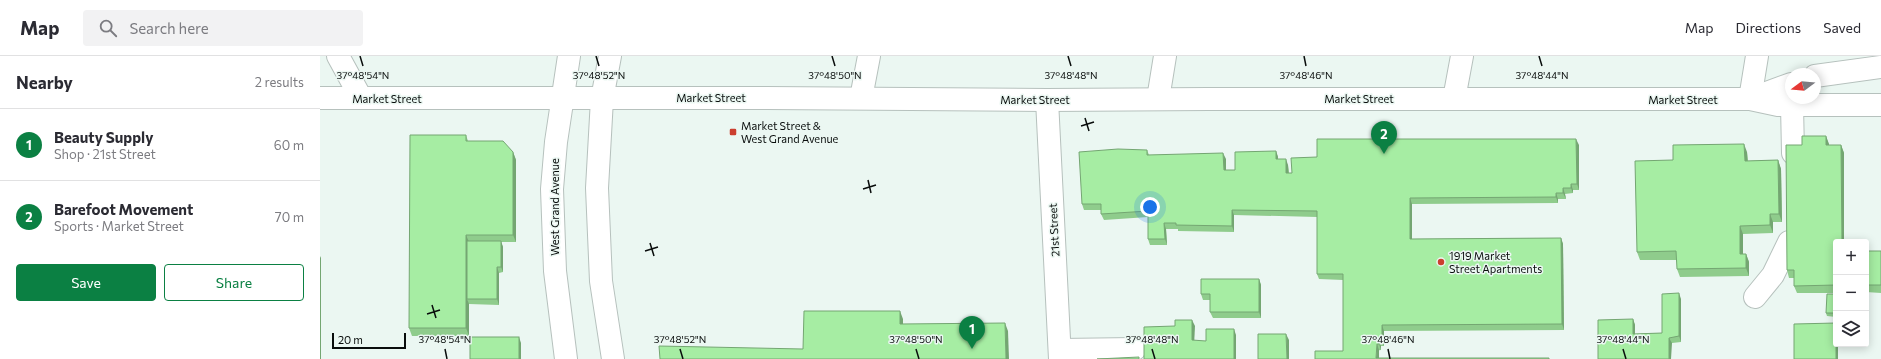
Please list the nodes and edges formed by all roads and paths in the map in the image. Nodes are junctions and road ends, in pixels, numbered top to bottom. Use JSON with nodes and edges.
{"nodes":[{"id":1,"x":338,"y":56,"type":"edge"},
{"id":2,"x":569,"y":56,"type":"edge"},
{"id":3,"x":610,"y":56,"type":"edge"},
{"id":4,"x":869,"y":56,"type":"edge"},
{"id":5,"x":1165,"y":56,"type":"edge"},
{"id":6,"x":1462,"y":56,"type":"edge"},
{"id":7,"x":1757,"y":56,"type":"edge"},
{"id":8,"x":1881,"y":67,"type":"edge"},
{"id":9,"x":1821,"y":75,"type":"edge"},
{"id":10,"x":1785,"y":96,"type":"edge"},
{"id":11,"x":320,"y":98,"type":"edge"},
{"id":12,"x":362,"y":98,"type":"junction"},
{"id":13,"x":602,"y":98,"type":"junction"},
{"id":14,"x":862,"y":98,"type":"junction"},
{"id":15,"x":1821,"y":98,"type":"edge"},
{"id":16,"x":561,"y":99,"type":"junction"},
{"id":17,"x":1158,"y":99,"type":"junction"},
{"id":18,"x":1454,"y":99,"type":"junction"},
{"id":19,"x":1750,"y":99,"type":"junction"},
{"id":20,"x":1047,"y":100,"type":"junction"},
{"id":21,"x":1792,"y":104,"type":"edge"},
{"id":22,"x":1881,"y":104,"type":"edge"},
{"id":23,"x":1793,"y":153,"type":"edge"},
{"id":24,"x":1789,"y":242,"type":"edge"},
{"id":25,"x":1755,"y":296,"type":"dead end"},
{"id":26,"x":1135,"y":349,"type":"dead end"},
{"id":27,"x":1060,"y":355,"type":"edge"},
{"id":28,"x":566,"y":359,"type":"edge"},
{"id":29,"x":612,"y":359,"type":"edge"}],
"edges":[{"from":1,"to":12,"type":"main road"},
{"from":2,"to":16,"type":"main road","name":"West Grand Avenue"},
{"from":3,"to":13,"type":"main road"},
{"from":4,"to":14,"type":"main road"},
{"from":5,"to":17,"type":"main road"},
{"from":6,"to":18,"type":"main road"},
{"from":7,"to":19,"type":"main road"},
{"from":8,"to":9,"type":"main road"},
{"from":10,"to":19,"type":"main road","name":"Market Street"},
{"from":11,"to":12,"type":"main road","name":"Market Street"},
{"from":12,"to":16,"type":"main road","name":"Market Street"},
{"from":13,"to":14,"type":"main road","name":"Market Street"},
{"from":13,"to":16,"type":"main road","name":"Market Street"},
{"from":13,"to":29,"type":"main road"},
{"from":14,"to":20,"type":"main road","name":"Market Street"},
{"from":15,"to":22,"type":"main road","name":"Market Street"},
{"from":16,"to":28,"type":"main road","name":"West Grand Avenue"},
{"from":17,"to":18,"type":"main road","name":"Market Street"},
{"from":17,"to":20,"type":"main road","name":"Market Street"},
{"from":18,"to":19,"type":"main road","name":"Market Street"},
{"from":20,"to":27,"type":"main road","name":"21st Street"},
{"from":21,"to":23,"type":"main road"},
{"from":24,"to":25,"type":"main road"},
{"from":26,"to":27,"type":"main road"}]}
